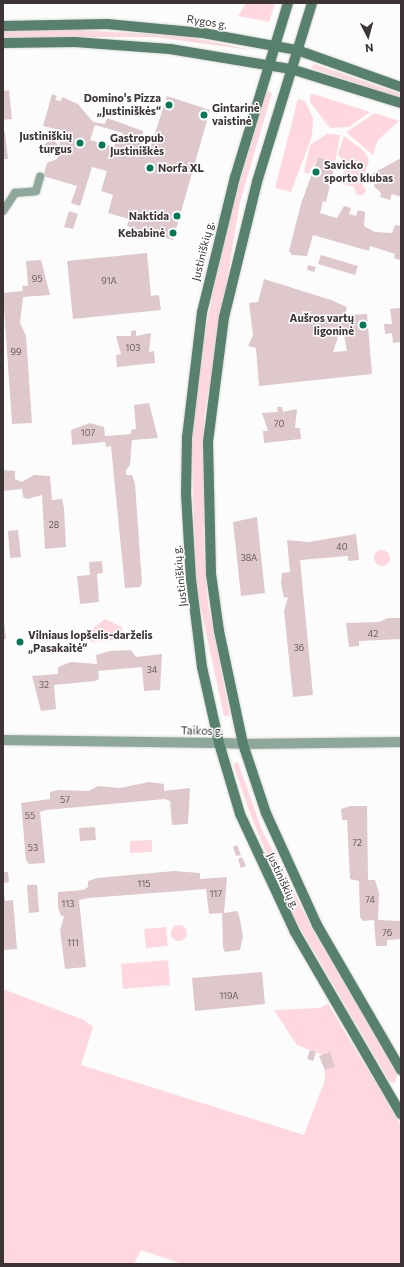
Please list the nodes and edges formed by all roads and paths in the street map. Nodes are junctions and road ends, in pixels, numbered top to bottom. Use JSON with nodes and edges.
{"nodes":[{"id":1,"x":288,"y":3,"type":"edge"},
{"id":2,"x":312,"y":3,"type":"edge"},
{"id":3,"x":3,"y":26,"type":"edge"},
{"id":4,"x":3,"y":43,"type":"edge"},
{"id":5,"x":275,"y":46,"type":"junction"},
{"id":6,"x":297,"y":50,"type":"junction"},
{"id":7,"x":269,"y":65,"type":"junction"},
{"id":8,"x":291,"y":69,"type":"junction"},
{"id":9,"x":401,"y":87,"type":"edge"},
{"id":10,"x":401,"y":103,"type":"edge"},
{"id":11,"x":40,"y":177,"type":"dead end"},
{"id":12,"x":3,"y":211,"type":"edge"},
{"id":13,"x":3,"y":740,"type":"edge"},
{"id":14,"x":401,"y":742,"type":"edge"},
{"id":15,"x":219,"y":743,"type":"junction"},
{"id":16,"x":243,"y":744,"type":"junction"},
{"id":17,"x":401,"y":1070,"type":"edge"},
{"id":18,"x":397,"y":1100,"type":"edge"},
{"id":19,"x":401,"y":1114,"type":"edge"}],
"edges":[{"from":1,"to":5,"type":"main road","name":"Justiniškių g."},
{"from":2,"to":6,"type":"main road","name":"Justiniškių g."},
{"from":3,"to":5,"type":"main road","name":"Rygos g."},
{"from":4,"to":7,"type":"main road"},
{"from":5,"to":6,"type":"main road","name":"Rygos g."},
{"from":5,"to":7,"type":"main road","name":"Justiniškių g."},
{"from":6,"to":8,"type":"main road","name":"Justiniškių g."},
{"from":6,"to":9,"type":"main road","name":"Rygos g."},
{"from":7,"to":8,"type":"main road"},
{"from":7,"to":15,"type":"main road","name":"Justiniškių g."},
{"from":8,"to":10,"type":"main road"},
{"from":8,"to":16,"type":"main road","name":"Justiniškių g."},
{"from":11,"to":12,"type":"street"},
{"from":13,"to":15,"type":"street","name":"Taikos g."},
{"from":14,"to":16,"type":"street","name":"Taikos g."},
{"from":15,"to":16,"type":"street","name":"Taikos g."},
{"from":15,"to":18,"type":"main road","name":"Justiniškių g."},
{"from":16,"to":17,"type":"main road","name":"Justiniškių g."},
{"from":18,"to":19,"type":"main road","name":"Justiniškių g."}]}
